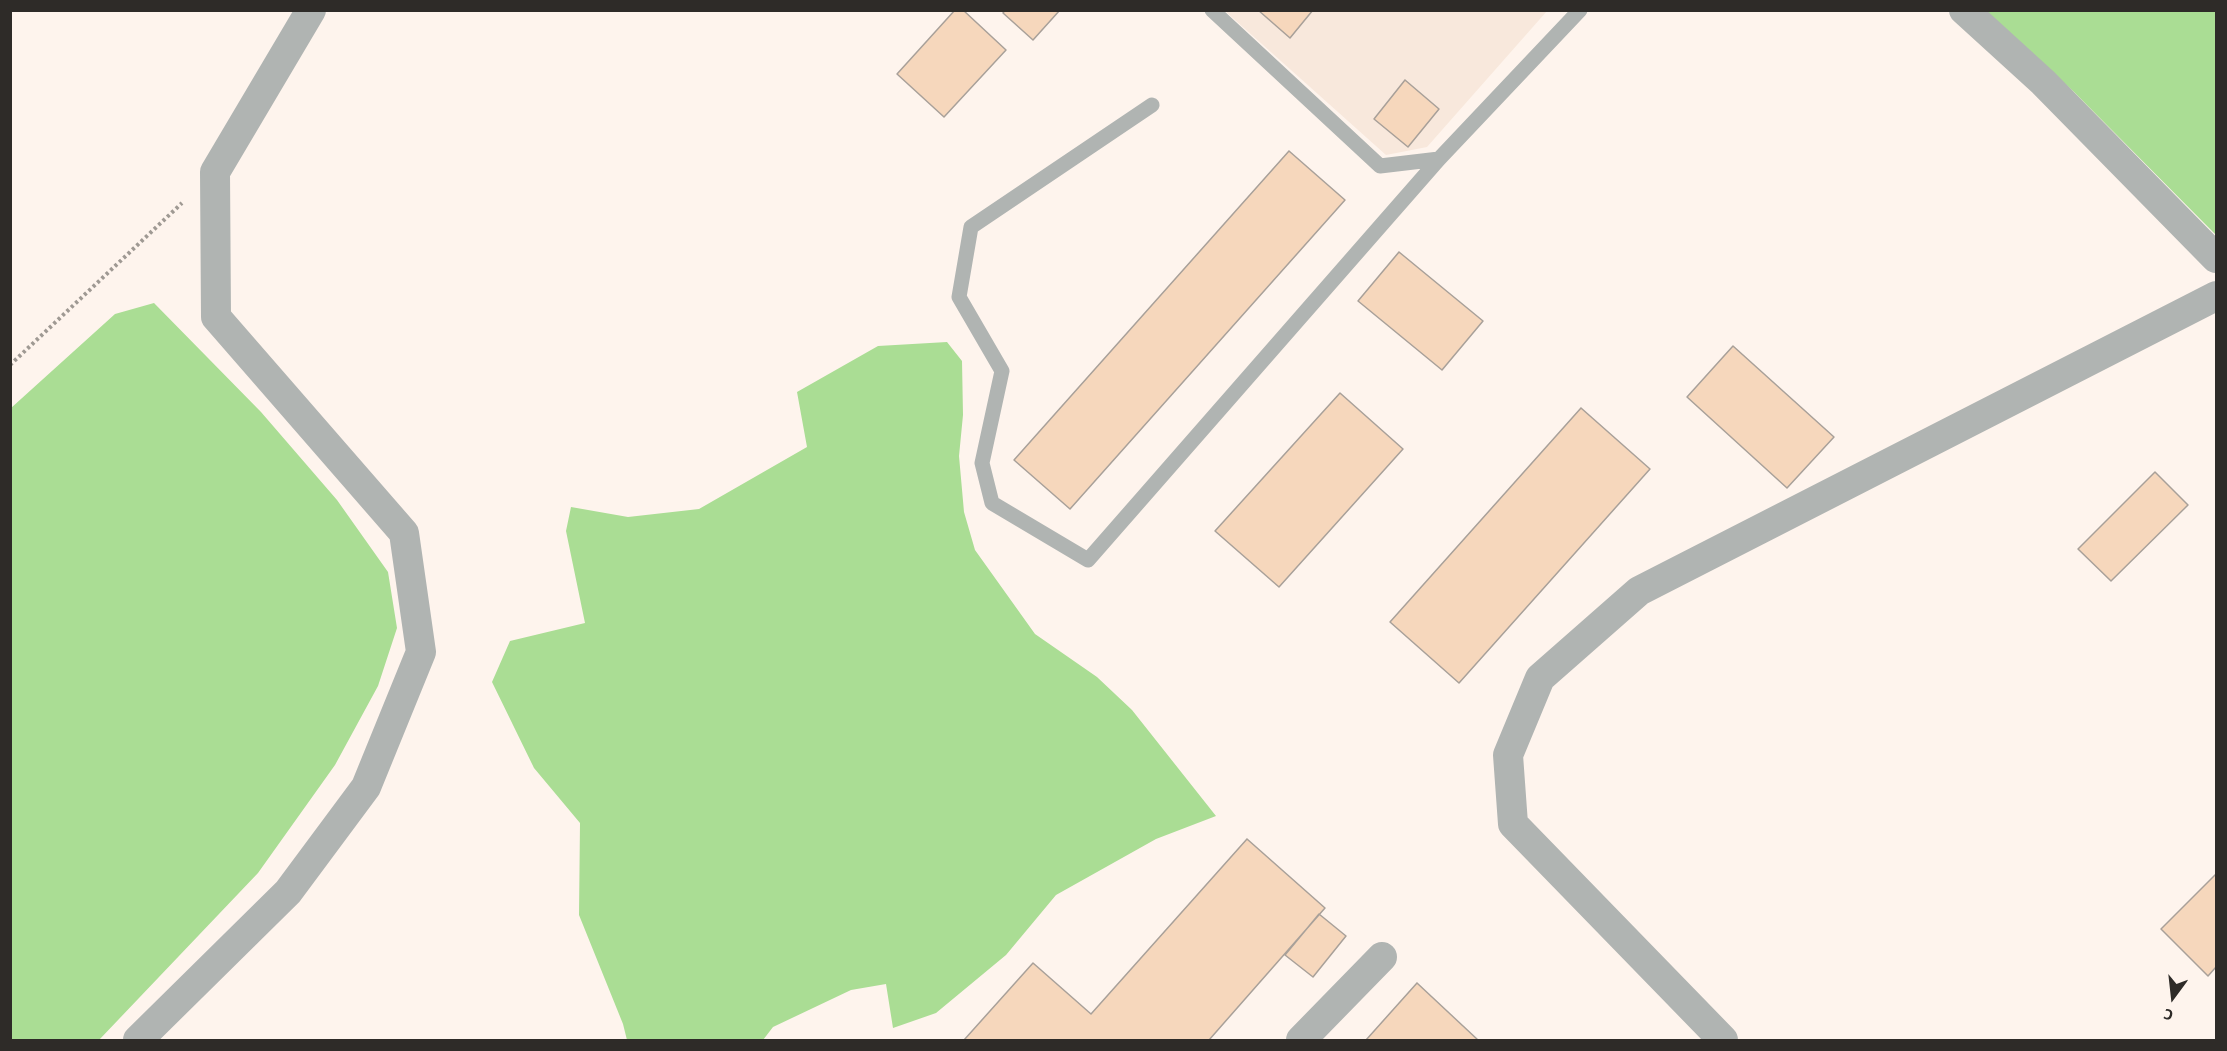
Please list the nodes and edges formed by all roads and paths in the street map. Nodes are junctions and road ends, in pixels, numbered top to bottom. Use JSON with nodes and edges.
{"nodes":[{"id":1,"x":311,"y":10,"type":"edge"},
{"id":2,"x":1212,"y":10,"type":"edge"},
{"id":3,"x":1580,"y":10,"type":"edge"},
{"id":4,"x":1964,"y":10,"type":"edge"},
{"id":5,"x":1152,"y":105,"type":"dead end"},
{"id":6,"x":1439,"y":159,"type":"junction"},
{"id":7,"x":215,"y":172,"type":"junction"},
{"id":8,"x":2217,"y":258,"type":"edge"},
{"id":9,"x":2217,"y":296,"type":"edge"},
{"id":10,"x":10,"y":365,"type":"edge"},
{"id":11,"x":1382,"y":957,"type":"dead end"},
{"id":12,"x":138,"y":1041,"type":"edge"},
{"id":13,"x":1301,"y":1041,"type":"edge"},
{"id":14,"x":1723,"y":1041,"type":"edge"}],
"edges":[{"from":1,"to":7,"type":"street"},
{"from":2,"to":6,"type":"lane"},
{"from":3,"to":6,"type":"lane"},
{"from":4,"to":8,"type":"street"},
{"from":5,"to":6,"type":"lane"},
{"from":7,"to":10,"type":"path"},
{"from":7,"to":12,"type":"street"},
{"from":9,"to":14,"type":"street"},
{"from":11,"to":13,"type":"street"}]}
